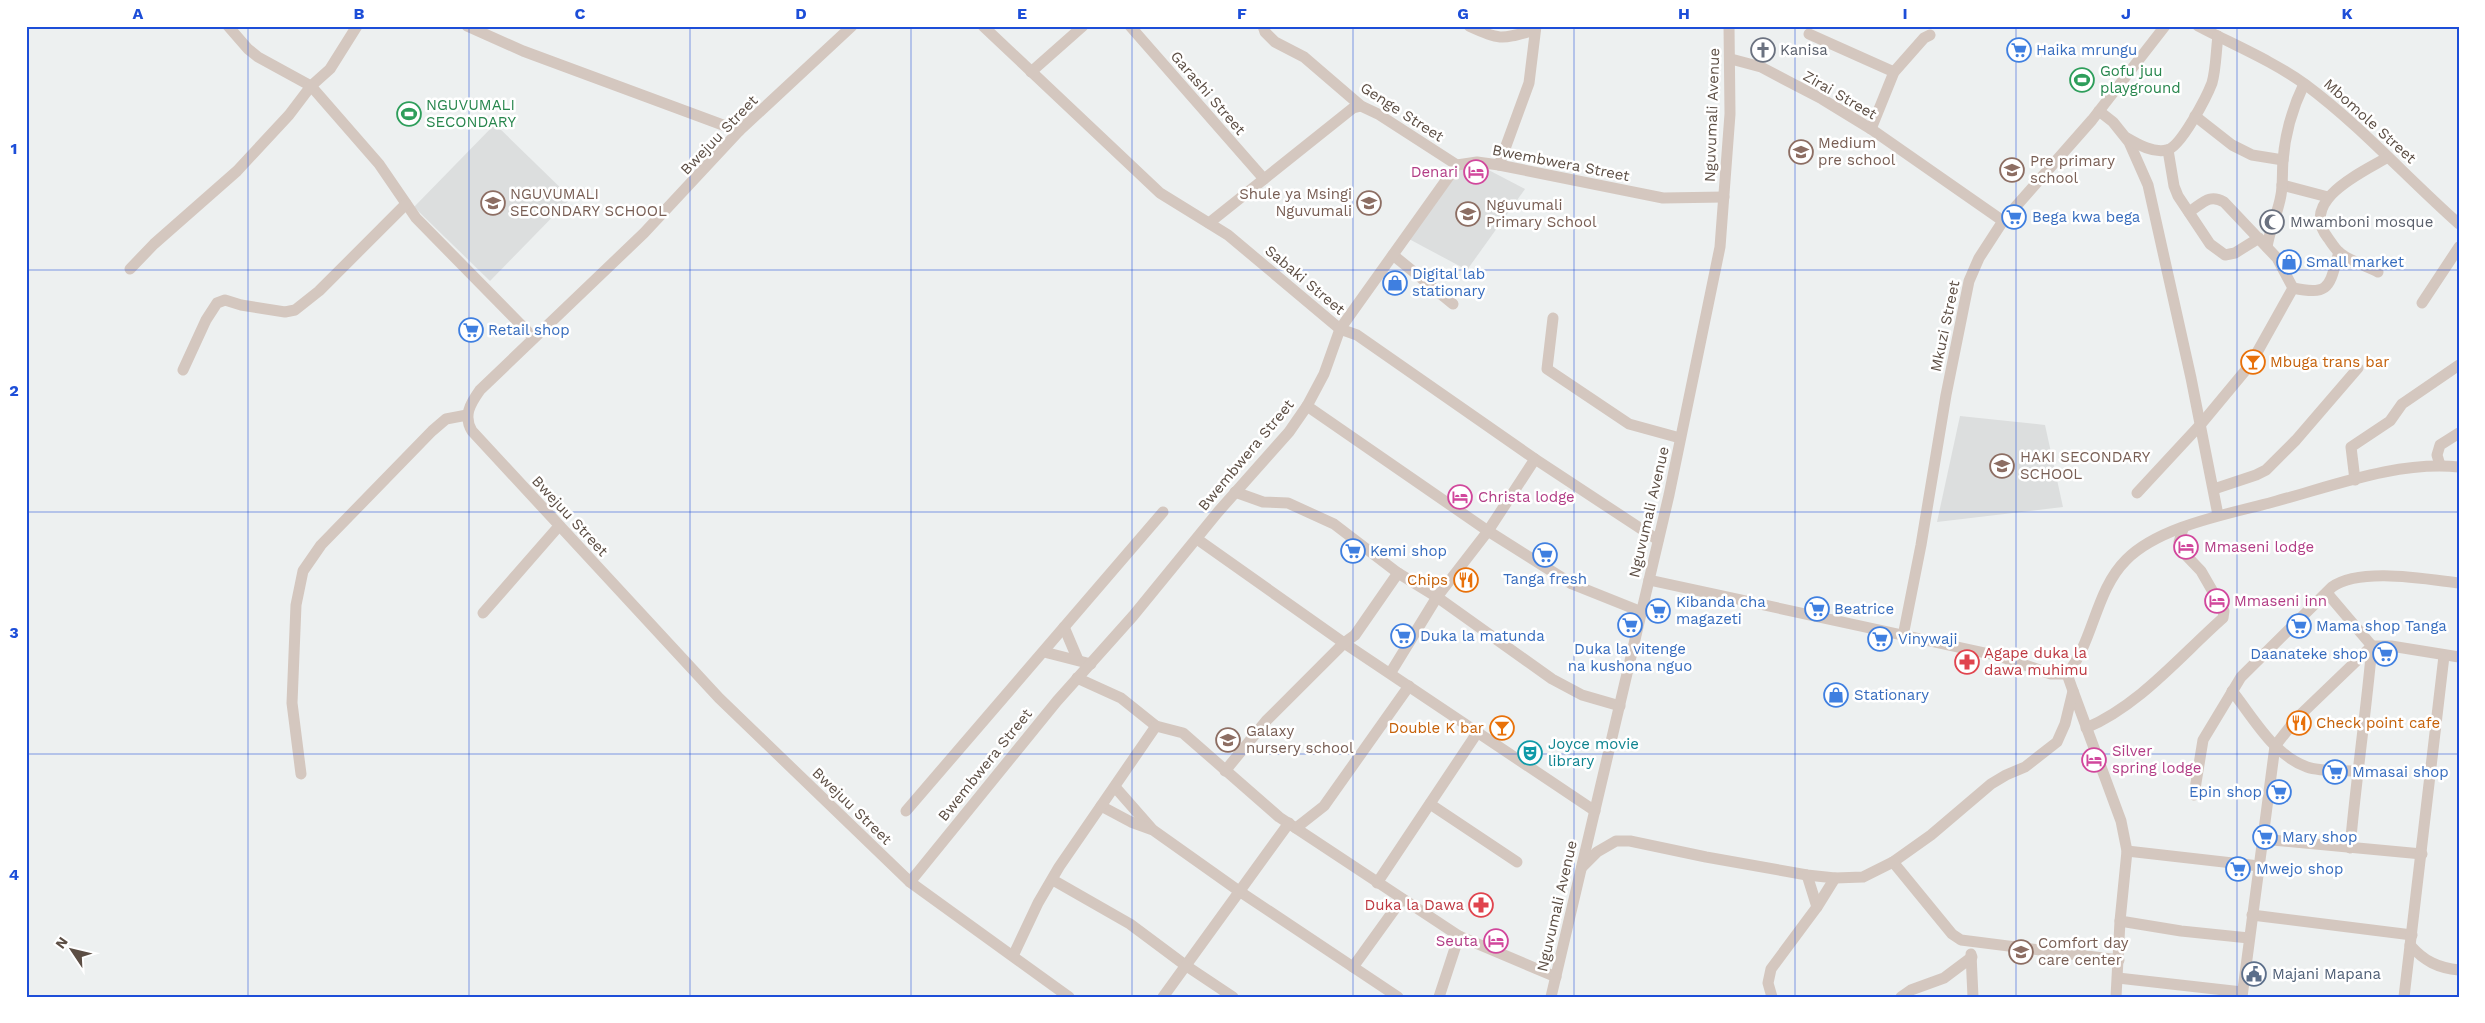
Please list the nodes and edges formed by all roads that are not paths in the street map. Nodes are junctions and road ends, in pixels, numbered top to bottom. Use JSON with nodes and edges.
{"nodes":[{"id":1,"x":228,"y":26,"type":"edge"},
{"id":2,"x":357,"y":26,"type":"edge"},
{"id":3,"x":467,"y":26,"type":"edge"},
{"id":4,"x":852,"y":26,"type":"edge"},
{"id":5,"x":983,"y":26,"type":"edge"},
{"id":6,"x":1083,"y":26,"type":"edge"},
{"id":7,"x":1130,"y":26,"type":"edge"},
{"id":8,"x":1263,"y":26,"type":"edge"},
{"id":9,"x":1469,"y":26,"type":"edge"},
{"id":10,"x":1729,"y":26,"type":"edge"},
{"id":11,"x":2166,"y":26,"type":"edge"},
{"id":12,"x":2198,"y":26,"type":"edge"},
{"id":13,"x":1536,"y":28,"type":"edge"},
{"id":14,"x":1809,"y":34,"type":"dead end"},
{"id":15,"x":1930,"y":35,"type":"dead end"},
{"id":16,"x":2218,"y":36,"type":"junction"},
{"id":17,"x":1731,"y":59,"type":"junction"},
{"id":18,"x":1031,"y":72,"type":"junction"},
{"id":19,"x":1894,"y":72,"type":"junction"},
{"id":20,"x":2304,"y":84,"type":"junction"},
{"id":21,"x":311,"y":86,"type":"junction"},
{"id":22,"x":1361,"y":106,"type":"junction"},
{"id":23,"x":2099,"y":111,"type":"junction"},
{"id":24,"x":2194,"y":116,"type":"junction"},
{"id":25,"x":1871,"y":129,"type":"junction"},
{"id":26,"x":739,"y":131,"type":"junction"},
{"id":27,"x":2124,"y":136,"type":"junction"},
{"id":28,"x":2168,"y":150,"type":"junction"},
{"id":29,"x":2388,"y":157,"type":"junction"},
{"id":30,"x":2283,"y":160,"type":"junction"},
{"id":31,"x":1457,"y":165,"type":"junction"},
{"id":32,"x":1499,"y":165,"type":"junction"},
{"id":33,"x":1264,"y":179,"type":"junction"},
{"id":34,"x":2282,"y":185,"type":"junction"},
{"id":35,"x":1724,"y":197,"type":"junction"},
{"id":36,"x":2328,"y":197,"type":"junction"},
{"id":37,"x":406,"y":204,"type":"junction"},
{"id":38,"x":2189,"y":212,"type":"junction"},
{"id":39,"x":2003,"y":221,"type":"junction"},
{"id":40,"x":1209,"y":224,"type":"junction"},
{"id":41,"x":2459,"y":224,"type":"edge"},
{"id":42,"x":2263,"y":242,"type":"junction"},
{"id":43,"x":2459,"y":247,"type":"edge"},
{"id":44,"x":2339,"y":252,"type":"junction"},
{"id":45,"x":1393,"y":255,"type":"junction"},
{"id":46,"x":130,"y":269,"type":"dead end"},
{"id":47,"x":2378,"y":272,"type":"dead end"},
{"id":48,"x":2293,"y":288,"type":"junction"},
{"id":49,"x":2422,"y":303,"type":"dead end"},
{"id":50,"x":1453,"y":304,"type":"dead end"},
{"id":51,"x":1553,"y":318,"type":"dead end"},
{"id":52,"x":1340,"y":329,"type":"junction"},
{"id":53,"x":533,"y":337,"type":"junction"},
{"id":54,"x":2459,"y":365,"type":"edge"},
{"id":55,"x":2358,"y":368,"type":"dead end"},
{"id":56,"x":182,"y":370,"type":"dead end"},
{"id":57,"x":1307,"y":406,"type":"junction"},
{"id":58,"x":467,"y":414,"type":"junction"},
{"id":59,"x":2201,"y":424,"type":"junction"},
{"id":60,"x":2459,"y":433,"type":"edge"},
{"id":61,"x":1680,"y":438,"type":"junction"},
{"id":62,"x":1534,"y":459,"type":"junction"},
{"id":63,"x":2440,"y":465,"type":"junction"},
{"id":64,"x":2459,"y":467,"type":"edge"},
{"id":65,"x":2355,"y":480,"type":"junction"},
{"id":66,"x":2214,"y":489,"type":"junction"},
{"id":67,"x":1235,"y":492,"type":"junction"},
{"id":68,"x":2137,"y":493,"type":"dead end"},
{"id":69,"x":1162,"y":512,"type":"dead end"},
{"id":70,"x":2218,"y":515,"type":"junction"},
{"id":71,"x":559,"y":526,"type":"junction"},
{"id":72,"x":2183,"y":529,"type":"junction"},
{"id":73,"x":1488,"y":531,"type":"junction"},
{"id":74,"x":1196,"y":539,"type":"junction"},
{"id":75,"x":1658,"y":540,"type":"junction"},
{"id":76,"x":1398,"y":573,"type":"junction"},
{"id":77,"x":1649,"y":580,"type":"junction"},
{"id":78,"x":2459,"y":583,"type":"edge"},
{"id":79,"x":2327,"y":593,"type":"junction"},
{"id":80,"x":1437,"y":597,"type":"junction"},
{"id":81,"x":1642,"y":612,"type":"junction"},
{"id":82,"x":483,"y":613,"type":"dead end"},
{"id":83,"x":1064,"y":627,"type":"junction"},
{"id":84,"x":1903,"y":636,"type":"junction"},
{"id":85,"x":1344,"y":643,"type":"junction"},
{"id":86,"x":2372,"y":646,"type":"junction"},
{"id":87,"x":1044,"y":652,"type":"junction"},
{"id":88,"x":2444,"y":656,"type":"junction"},
{"id":89,"x":2459,"y":657,"type":"edge"},
{"id":90,"x":1078,"y":660,"type":"junction"},
{"id":91,"x":1091,"y":664,"type":"junction"},
{"id":92,"x":1391,"y":672,"type":"junction"},
{"id":93,"x":2067,"y":674,"type":"junction"},
{"id":94,"x":1077,"y":678,"type":"junction"},
{"id":95,"x":1409,"y":686,"type":"junction"},
{"id":96,"x":2073,"y":691,"type":"junction"},
{"id":97,"x":2232,"y":691,"type":"junction"},
{"id":98,"x":1620,"y":706,"type":"junction"},
{"id":99,"x":1156,"y":726,"type":"junction"},
{"id":100,"x":2086,"y":728,"type":"junction"},
{"id":101,"x":1477,"y":733,"type":"junction"},
{"id":102,"x":2276,"y":746,"type":"junction"},
{"id":103,"x":1225,"y":771,"type":"junction"},
{"id":104,"x":2357,"y":771,"type":"junction"},
{"id":105,"x":301,"y":774,"type":"dead end"},
{"id":106,"x":1115,"y":787,"type":"junction"},
{"id":107,"x":2194,"y":795,"type":"dead end"},
{"id":108,"x":1430,"y":804,"type":"junction"},
{"id":109,"x":1101,"y":806,"type":"junction"},
{"id":110,"x":906,"y":811,"type":"dead end"},
{"id":111,"x":1595,"y":811,"type":"junction"},
{"id":112,"x":1292,"y":826,"type":"junction"},
{"id":113,"x":1152,"y":830,"type":"junction"},
{"id":114,"x":2262,"y":840,"type":"junction"},
{"id":115,"x":2350,"y":848,"type":"junction"},
{"id":116,"x":2127,"y":850,"type":"junction"},
{"id":117,"x":2422,"y":854,"type":"junction"},
{"id":118,"x":1517,"y":862,"type":"dead end"},
{"id":119,"x":1893,"y":862,"type":"junction"},
{"id":120,"x":2259,"y":866,"type":"junction"},
{"id":121,"x":1581,"y":868,"type":"junction"},
{"id":122,"x":1807,"y":875,"type":"junction"},
{"id":123,"x":1835,"y":878,"type":"junction"},
{"id":124,"x":1053,"y":880,"type":"junction"},
{"id":125,"x":910,"y":882,"type":"junction"},
{"id":126,"x":1377,"y":884,"type":"junction"},
{"id":127,"x":1239,"y":891,"type":"junction"},
{"id":128,"x":1402,"y":899,"type":"junction"},
{"id":129,"x":1817,"y":907,"type":"junction"},
{"id":130,"x":2252,"y":915,"type":"junction"},
{"id":131,"x":2120,"y":921,"type":"junction"},
{"id":132,"x":1459,"y":936,"type":"junction"},
{"id":133,"x":2249,"y":938,"type":"junction"},
{"id":134,"x":2411,"y":940,"type":"junction"},
{"id":135,"x":1971,"y":943,"type":"junction"},
{"id":136,"x":1013,"y":956,"type":"junction"},
{"id":137,"x":1972,"y":957,"type":"junction"},
{"id":138,"x":2119,"y":960,"type":"junction"},
{"id":139,"x":1185,"y":965,"type":"junction"},
{"id":140,"x":1353,"y":967,"type":"junction"},
{"id":141,"x":2459,"y":970,"type":"edge"},
{"id":142,"x":1556,"y":978,"type":"junction"},
{"id":143,"x":2118,"y":978,"type":"junction"},
{"id":144,"x":2242,"y":994,"type":"edge"},
{"id":145,"x":1069,"y":997,"type":"edge"},
{"id":146,"x":1163,"y":997,"type":"edge"},
{"id":147,"x":1233,"y":997,"type":"edge"},
{"id":148,"x":1398,"y":997,"type":"edge"},
{"id":149,"x":1439,"y":997,"type":"edge"},
{"id":150,"x":1551,"y":997,"type":"edge"},
{"id":151,"x":1772,"y":997,"type":"edge"},
{"id":152,"x":1901,"y":997,"type":"edge"},
{"id":153,"x":1973,"y":997,"type":"edge"},
{"id":154,"x":2116,"y":997,"type":"edge"},
{"id":155,"x":2404,"y":997,"type":"edge"}],
"edges":[{"from":1,"to":21,"type":"street"},
{"from":2,"to":21,"type":"street"},
{"from":3,"to":26,"type":"street"},
{"from":4,"to":26,"type":"street","name":"Bwejuu Street"},
{"from":5,"to":18,"type":"street","name":"Sabaki Street"},
{"from":6,"to":18,"type":"street"},
{"from":7,"to":33,"type":"street","name":"Garashi Street"},
{"from":8,"to":22,"type":"street","name":"Genge Street"},
{"from":9,"to":13,"type":"street"},
{"from":10,"to":17,"type":"street","name":"Nguvumali Avenue"},
{"from":11,"to":23,"type":"street","name":"Mkuzi Street"},
{"from":12,"to":16,"type":"street","name":"Mbomole Street"},
{"from":13,"to":32,"type":"street"},
{"from":14,"to":19,"type":"street"},
{"from":15,"to":19,"type":"street"},
{"from":16,"to":20,"type":"street","name":"Mbomole Street"},
{"from":16,"to":24,"type":"street"},
{"from":17,"to":25,"type":"street","name":"Zirai Street"},
{"from":17,"to":35,"type":"street","name":"Nguvumali Avenue"},
{"from":18,"to":40,"type":"street","name":"Sabaki Street"},
{"from":19,"to":25,"type":"street"},
{"from":20,"to":29,"type":"street","name":"Mbomole Street"},
{"from":20,"to":30,"type":"street"},
{"from":21,"to":37,"type":"street"},
{"from":21,"to":46,"type":"street"},
{"from":22,"to":31,"type":"street","name":"Genge Street"},
{"from":22,"to":33,"type":"street"},
{"from":23,"to":27,"type":"street"},
{"from":23,"to":39,"type":"street","name":"Mkuzi Street"},
{"from":24,"to":28,"type":"street"},
{"from":24,"to":30,"type":"street"},
{"from":25,"to":39,"type":"street","name":"Zirai Street"},
{"from":26,"to":53,"type":"street","name":"Bwejuu Street"},
{"from":27,"to":28,"type":"street"},
{"from":27,"to":59,"type":"street"},
{"from":28,"to":38,"type":"street"},
{"from":29,"to":36,"type":"street"},
{"from":29,"to":41,"type":"street","name":"Mbomole Street"},
{"from":30,"to":34,"type":"street"},
{"from":31,"to":32,"type":"street","name":"Bwembwera Street"},
{"from":31,"to":45,"type":"street","name":"Bwembwera Street"},
{"from":32,"to":35,"type":"street","name":"Bwembwera Street"},
{"from":33,"to":40,"type":"street"},
{"from":34,"to":36,"type":"street"},
{"from":34,"to":42,"type":"street"},
{"from":35,"to":61,"type":"street","name":"Nguvumali Avenue"},
{"from":36,"to":44,"type":"street"},
{"from":37,"to":53,"type":"street"},
{"from":37,"to":56,"type":"street"},
{"from":38,"to":42,"type":"street"},
{"from":38,"to":42,"type":"street"},
{"from":39,"to":84,"type":"street","name":"Mkuzi Street"},
{"from":40,"to":52,"type":"street","name":"Sabaki Street"},
{"from":42,"to":48,"type":"street"},
{"from":43,"to":49,"type":"street"},
{"from":44,"to":47,"type":"street"},
{"from":44,"to":48,"type":"street"},
{"from":45,"to":50,"type":"street"},
{"from":45,"to":52,"type":"street","name":"Bwembwera Street"},
{"from":48,"to":59,"type":"street"},
{"from":51,"to":61,"type":"street"},
{"from":52,"to":57,"type":"street","name":"Bwembwera Street"},
{"from":52,"to":62,"type":"street","name":"Sabaki Street"},
{"from":53,"to":58,"type":"street","name":"Bwejuu Street"},
{"from":54,"to":65,"type":"street"},
{"from":55,"to":66,"type":"street"},
{"from":57,"to":67,"type":"street","name":"Bwembwera Street"},
{"from":57,"to":73,"type":"street"},
{"from":58,"to":71,"type":"street","name":"Bwejuu Street"},
{"from":58,"to":105,"type":"street"},
{"from":59,"to":66,"type":"street"},
{"from":59,"to":68,"type":"street"},
{"from":60,"to":63,"type":"street"},
{"from":61,"to":75,"type":"street","name":"Nguvumali Avenue"},
{"from":62,"to":73,"type":"street"},
{"from":62,"to":75,"type":"street","name":"Sabaki Street"},
{"from":63,"to":64,"type":"street"},
{"from":63,"to":65,"type":"street"},
{"from":65,"to":70,"type":"street"},
{"from":66,"to":70,"type":"street"},
{"from":67,"to":74,"type":"street","name":"Bwembwera Street"},
{"from":67,"to":76,"type":"street"},
{"from":69,"to":83,"type":"street"},
{"from":70,"to":72,"type":"street"},
{"from":71,"to":82,"type":"street"},
{"from":71,"to":125,"type":"street","name":"Bwejuu Street"},
{"from":72,"to":93,"type":"street"},
{"from":72,"to":100,"type":"street"},
{"from":73,"to":80,"type":"street"},
{"from":73,"to":81,"type":"street"},
{"from":74,"to":85,"type":"street"},
{"from":74,"to":91,"type":"street","name":"Bwembwera Street"},
{"from":75,"to":77,"type":"street","name":"Nguvumali Avenue"},
{"from":76,"to":80,"type":"street"},
{"from":76,"to":85,"type":"street"},
{"from":77,"to":81,"type":"street","name":"Nguvumali Avenue"},
{"from":77,"to":84,"type":"street"},
{"from":78,"to":79,"type":"street"},
{"from":79,"to":86,"type":"street"},
{"from":79,"to":97,"type":"street"},
{"from":80,"to":92,"type":"street"},
{"from":80,"to":98,"type":"street"},
{"from":81,"to":98,"type":"street","name":"Nguvumali Avenue"},
{"from":83,"to":87,"type":"street"},
{"from":83,"to":90,"type":"street"},
{"from":84,"to":93,"type":"street"},
{"from":85,"to":92,"type":"street"},
{"from":85,"to":103,"type":"street"},
{"from":86,"to":88,"type":"street"},
{"from":86,"to":102,"type":"street"},
{"from":86,"to":104,"type":"street"},
{"from":87,"to":90,"type":"street"},
{"from":87,"to":110,"type":"street"},
{"from":88,"to":89,"type":"street"},
{"from":88,"to":117,"type":"street"},
{"from":90,"to":91,"type":"street"},
{"from":91,"to":94,"type":"street","name":"Bwembwera Street"},
{"from":92,"to":95,"type":"street"},
{"from":93,"to":96,"type":"street"},
{"from":94,"to":99,"type":"street"},
{"from":94,"to":125,"type":"street","name":"Bwembwera Street"},
{"from":95,"to":101,"type":"street"},
{"from":95,"to":112,"type":"street"},
{"from":96,"to":100,"type":"street"},
{"from":96,"to":119,"type":"street"},
{"from":97,"to":102,"type":"street"},
{"from":97,"to":107,"type":"street"},
{"from":98,"to":111,"type":"street","name":"Nguvumali Avenue"},
{"from":99,"to":103,"type":"street"},
{"from":99,"to":106,"type":"street"},
{"from":100,"to":116,"type":"street"},
{"from":101,"to":108,"type":"street"},
{"from":101,"to":111,"type":"street"},
{"from":102,"to":104,"type":"street"},
{"from":102,"to":114,"type":"street"},
{"from":103,"to":112,"type":"street"},
{"from":104,"to":115,"type":"street"},
{"from":106,"to":109,"type":"street"},
{"from":106,"to":113,"type":"street"},
{"from":108,"to":118,"type":"street"},
{"from":108,"to":126,"type":"street"},
{"from":109,"to":113,"type":"street"},
{"from":109,"to":124,"type":"street"},
{"from":111,"to":121,"type":"street","name":"Nguvumali Avenue"},
{"from":112,"to":126,"type":"street"},
{"from":112,"to":127,"type":"street"},
{"from":113,"to":127,"type":"street"},
{"from":114,"to":115,"type":"street"},
{"from":114,"to":120,"type":"street"},
{"from":115,"to":117,"type":"street"},
{"from":116,"to":120,"type":"street"},
{"from":116,"to":131,"type":"street"},
{"from":117,"to":134,"type":"street"},
{"from":119,"to":123,"type":"street"},
{"from":119,"to":135,"type":"street"},
{"from":120,"to":130,"type":"street"},
{"from":121,"to":122,"type":"street"},
{"from":121,"to":142,"type":"street","name":"Nguvumali Avenue"},
{"from":122,"to":123,"type":"street"},
{"from":122,"to":129,"type":"street"},
{"from":123,"to":129,"type":"street"},
{"from":124,"to":136,"type":"street"},
{"from":124,"to":139,"type":"street"},
{"from":125,"to":136,"type":"street","name":"Bwejuu Street"},
{"from":126,"to":128,"type":"street"},
{"from":127,"to":139,"type":"street"},
{"from":127,"to":140,"type":"street"},
{"from":128,"to":132,"type":"street"},
{"from":128,"to":140,"type":"street"},
{"from":129,"to":151,"type":"street"},
{"from":130,"to":133,"type":"street"},
{"from":130,"to":134,"type":"street"},
{"from":131,"to":133,"type":"street"},
{"from":131,"to":138,"type":"street"},
{"from":132,"to":142,"type":"street"},
{"from":132,"to":149,"type":"street"},
{"from":133,"to":144,"type":"street"},
{"from":134,"to":141,"type":"street"},
{"from":134,"to":155,"type":"street"},
{"from":135,"to":137,"type":"street"},
{"from":135,"to":138,"type":"street"},
{"from":136,"to":145,"type":"street","name":"Bwejuu Street"},
{"from":137,"to":152,"type":"street"},
{"from":137,"to":153,"type":"street"},
{"from":138,"to":143,"type":"street"},
{"from":139,"to":146,"type":"street"},
{"from":139,"to":147,"type":"street"},
{"from":140,"to":148,"type":"street"},
{"from":142,"to":150,"type":"street","name":"Nguvumali Avenue"},
{"from":143,"to":144,"type":"street"},
{"from":143,"to":154,"type":"street"}]}
